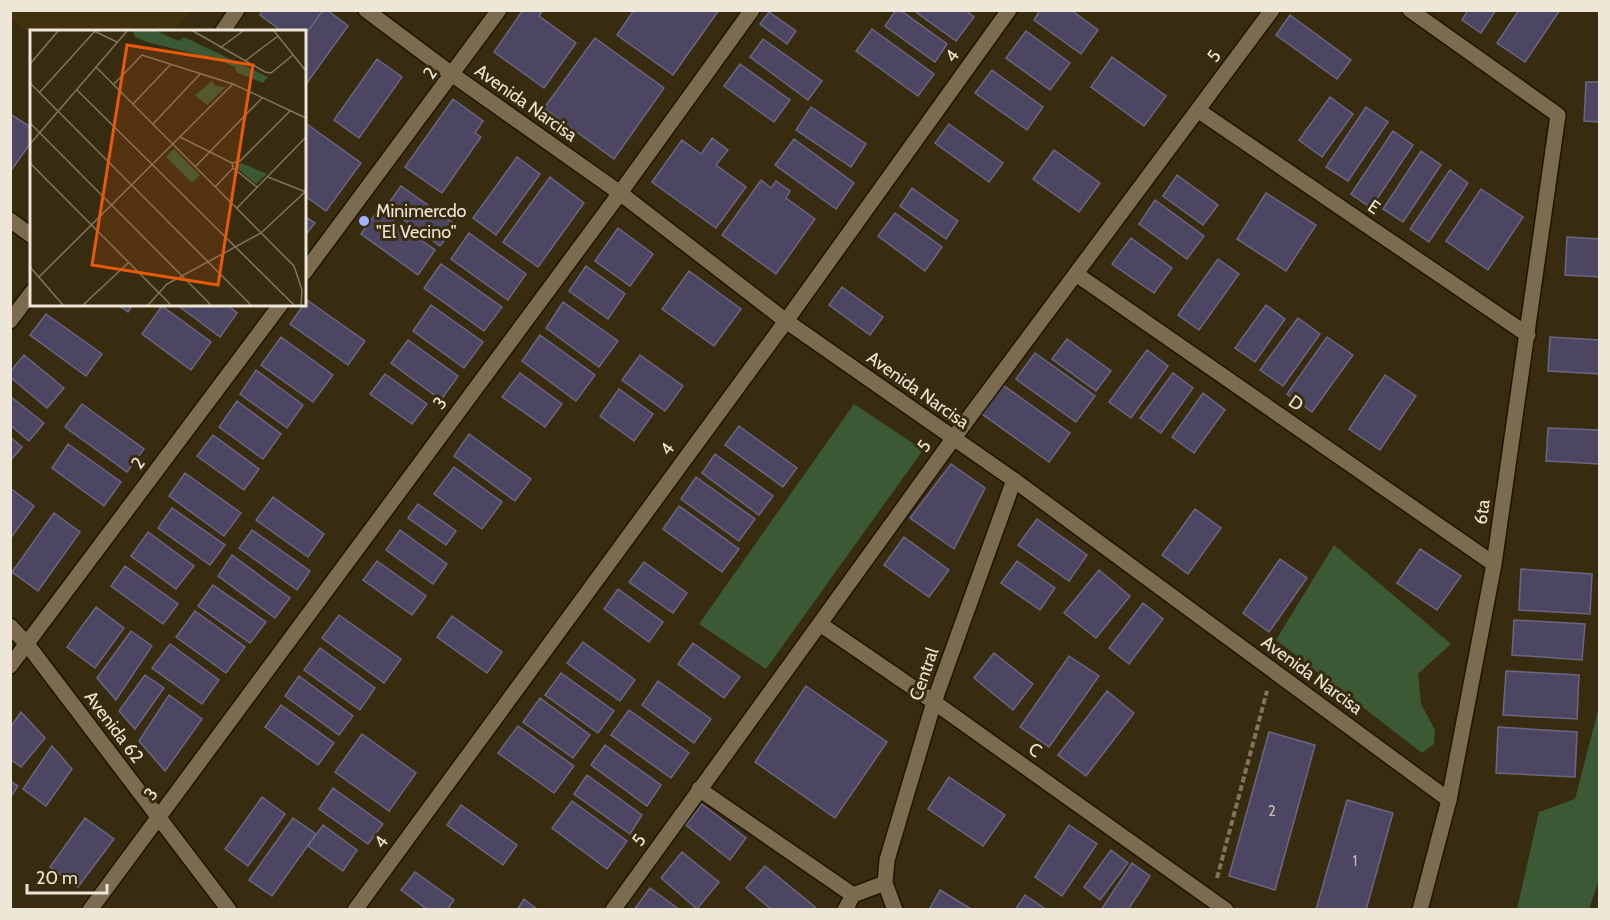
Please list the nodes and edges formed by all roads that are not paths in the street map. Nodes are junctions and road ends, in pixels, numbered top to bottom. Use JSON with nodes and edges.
{"nodes":[{"id":1,"x":237,"y":10,"type":"edge"},
{"id":2,"x":366,"y":10,"type":"edge"},
{"id":3,"x":499,"y":10,"type":"edge"},
{"id":4,"x":752,"y":10,"type":"edge"},
{"id":5,"x":1009,"y":10,"type":"edge"},
{"id":6,"x":1272,"y":10,"type":"edge"},
{"id":7,"x":1410,"y":10,"type":"edge"},
{"id":8,"x":223,"y":30,"type":"edge"},
{"id":9,"x":453,"y":75,"type":"junction"},
{"id":10,"x":1199,"y":111,"type":"junction"},
{"id":11,"x":620,"y":193,"type":"junction"},
{"id":12,"x":10,"y":220,"type":"edge"},
{"id":13,"x":30,"y":235,"type":"edge"},
{"id":14,"x":306,"y":270,"type":"edge"},
{"id":15,"x":1076,"y":274,"type":"junction"},
{"id":16,"x":30,"y":295,"type":"edge"},
{"id":17,"x":280,"y":306,"type":"edge"},
{"id":18,"x":10,"y":321,"type":"edge"},
{"id":19,"x":786,"y":321,"type":"junction"},
{"id":20,"x":1527,"y":335,"type":"junction"},
{"id":21,"x":954,"y":439,"type":"junction"},
{"id":22,"x":1014,"y":480,"type":"junction"},
{"id":23,"x":1494,"y":564,"type":"junction"},
{"id":24,"x":820,"y":624,"type":"junction"},
{"id":25,"x":10,"y":626,"type":"edge"},
{"id":26,"x":27,"y":644,"type":"junction"},
{"id":27,"x":10,"y":666,"type":"edge"},
{"id":28,"x":934,"y":702,"type":"junction"},
{"id":29,"x":699,"y":789,"type":"junction"},
{"id":30,"x":1449,"y":800,"type":"junction"},
{"id":31,"x":158,"y":817,"type":"junction"},
{"id":32,"x":885,"y":884,"type":"junction"},
{"id":33,"x":853,"y":895,"type":"junction"},
{"id":34,"x":90,"y":909,"type":"edge"},
{"id":35,"x":229,"y":909,"type":"edge"},
{"id":36,"x":355,"y":909,"type":"edge"},
{"id":37,"x":613,"y":909,"type":"edge"},
{"id":38,"x":845,"y":909,"type":"edge"},
{"id":39,"x":895,"y":909,"type":"edge"},
{"id":40,"x":1226,"y":909,"type":"edge"},
{"id":41,"x":1420,"y":909,"type":"edge"}],
"edges":[{"from":1,"to":8,"type":"street"},
{"from":2,"to":9,"type":"street","name":"Avenida Narcisa"},
{"from":3,"to":9,"type":"street","name":"2"},
{"from":4,"to":11,"type":"street","name":"3"},
{"from":5,"to":19,"type":"street","name":"4"},
{"from":6,"to":10,"type":"street","name":"5"},
{"from":7,"to":20,"type":"street","name":"6ta"},
{"from":9,"to":11,"type":"street","name":"Avenida Narcisa"},
{"from":9,"to":14,"type":"street","name":"2"},
{"from":10,"to":15,"type":"street","name":"5"},
{"from":10,"to":20,"type":"street","name":"E"},
{"from":11,"to":19,"type":"street","name":"Avenida Narcisa"},
{"from":11,"to":31,"type":"street","name":"3"},
{"from":12,"to":13,"type":"street"},
{"from":15,"to":21,"type":"street","name":"5"},
{"from":15,"to":23,"type":"street","name":"D"},
{"from":16,"to":18,"type":"street"},
{"from":17,"to":26,"type":"street","name":"2"},
{"from":19,"to":21,"type":"street","name":"Avenida Narcisa"},
{"from":19,"to":36,"type":"street","name":"4"},
{"from":20,"to":23,"type":"street","name":"6ta"},
{"from":21,"to":22,"type":"street","name":"Avenida Narcisa"},
{"from":21,"to":24,"type":"street","name":"5"},
{"from":22,"to":28,"type":"street","name":"Central"},
{"from":22,"to":30,"type":"street","name":"Avenida Narcisa"},
{"from":23,"to":30,"type":"street","name":"6ta"},
{"from":24,"to":28,"type":"street","name":"C"},
{"from":24,"to":29,"type":"street","name":"5"},
{"from":25,"to":26,"type":"street","name":"Avenida 62"},
{"from":26,"to":27,"type":"street","name":"2"},
{"from":26,"to":31,"type":"street","name":"Avenida 62"},
{"from":28,"to":32,"type":"street","name":"Central"},
{"from":28,"to":40,"type":"street","name":"C"},
{"from":29,"to":33,"type":"street"},
{"from":29,"to":37,"type":"street","name":"5"},
{"from":30,"to":41,"type":"street","name":"6ta"},
{"from":31,"to":34,"type":"street","name":"3"},
{"from":31,"to":35,"type":"street","name":"Avenida 62"},
{"from":32,"to":33,"type":"street"},
{"from":32,"to":39,"type":"street"},
{"from":33,"to":38,"type":"street"}]}
